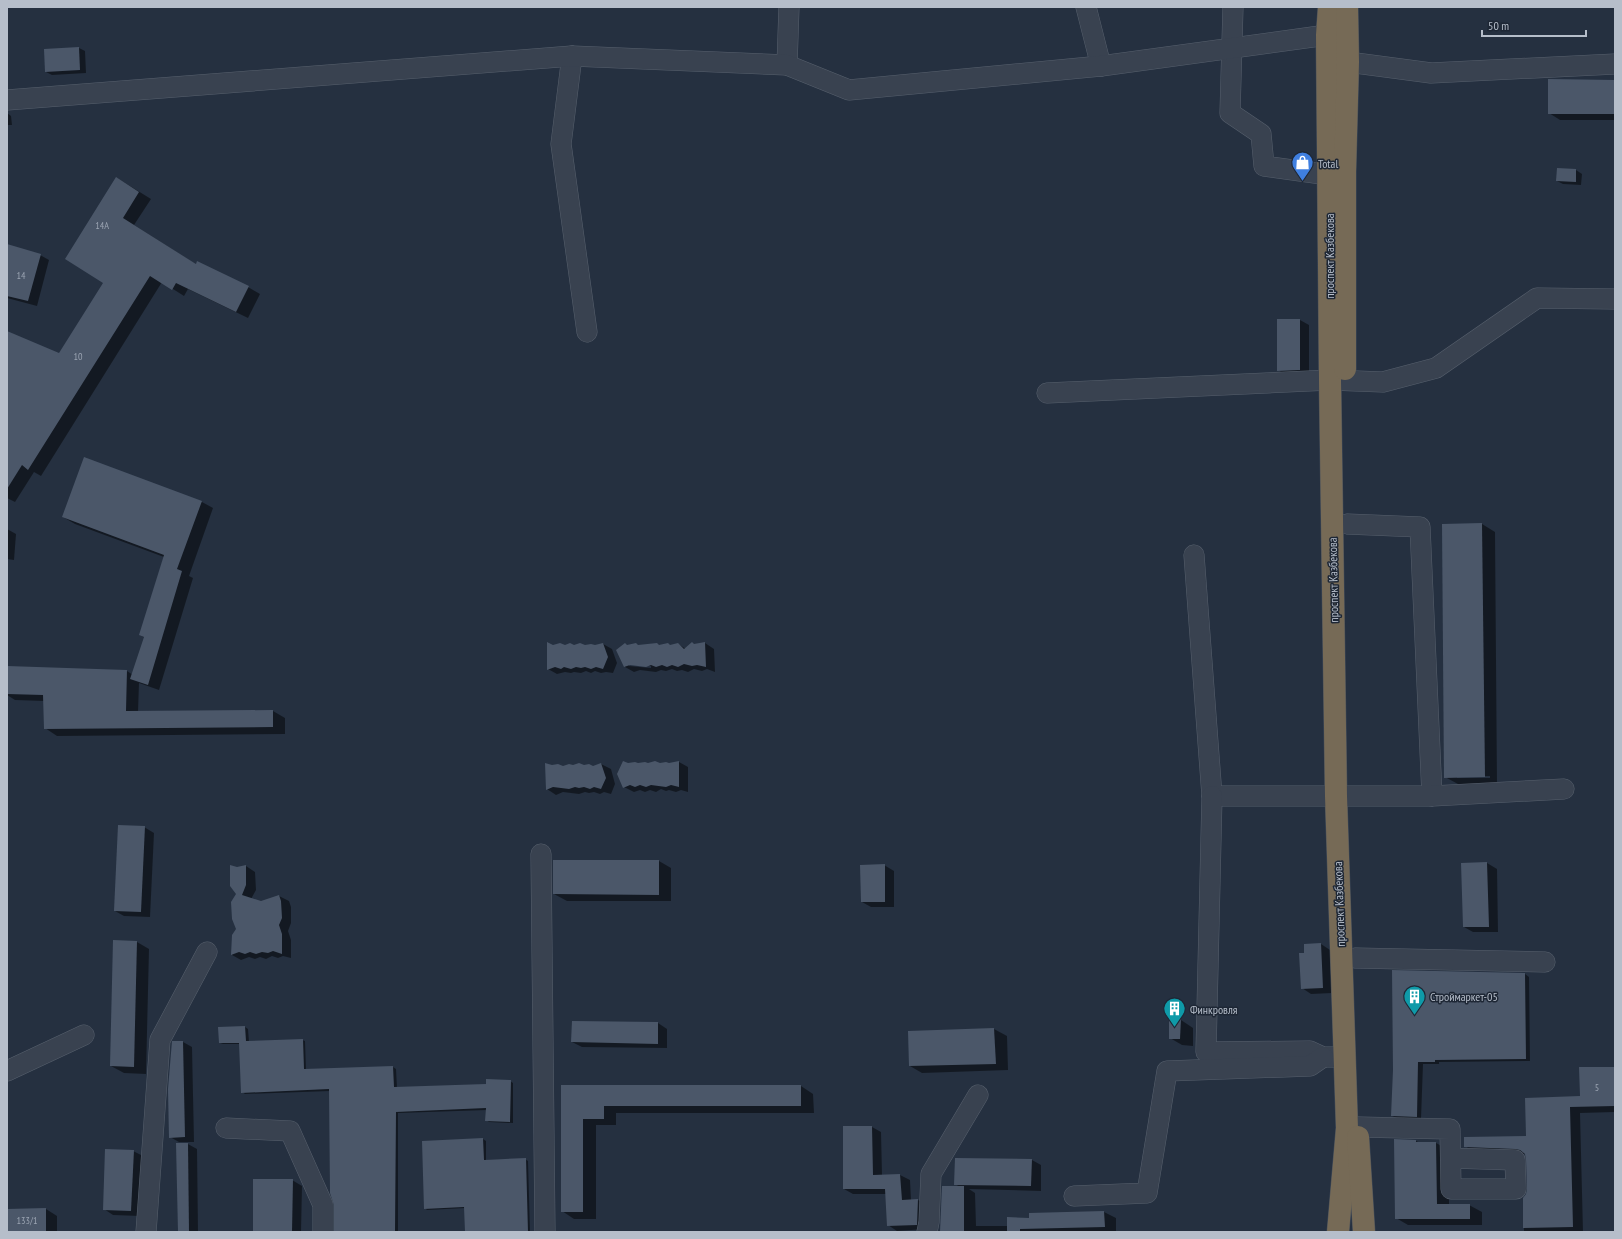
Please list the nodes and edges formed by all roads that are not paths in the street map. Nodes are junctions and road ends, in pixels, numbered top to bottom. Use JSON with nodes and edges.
{"nodes":[{"id":1,"x":789,"y":7,"type":"edge"},
{"id":2,"x":1086,"y":7,"type":"edge"},
{"id":3,"x":1233,"y":7,"type":"edge"},
{"id":4,"x":1329,"y":7,"type":"edge"},
{"id":5,"x":1347,"y":7,"type":"edge"},
{"id":6,"x":1337,"y":33,"type":"junction"},
{"id":7,"x":1232,"y":48,"type":"junction"},
{"id":8,"x":572,"y":56,"type":"junction"},
{"id":9,"x":1348,"y":62,"type":"junction"},
{"id":10,"x":1615,"y":64,"type":"edge"},
{"id":11,"x":787,"y":65,"type":"junction"},
{"id":12,"x":1101,"y":66,"type":"junction"},
{"id":13,"x":7,"y":100,"type":"edge"},
{"id":14,"x":1329,"y":175,"type":"junction"},
{"id":15,"x":1615,"y":299,"type":"edge"},
{"id":16,"x":587,"y":332,"type":"dead end"},
{"id":17,"x":1338,"y":380,"type":"junction"},
{"id":18,"x":1047,"y":393,"type":"dead end"},
{"id":19,"x":1347,"y":524,"type":"junction"},
{"id":20,"x":1194,"y":555,"type":"dead end"},
{"id":21,"x":1564,"y":789,"type":"dead end"},
{"id":22,"x":1212,"y":796,"type":"junction"},
{"id":23,"x":1343,"y":796,"type":"junction"},
{"id":24,"x":1432,"y":796,"type":"junction"},
{"id":25,"x":541,"y":854,"type":"dead end"},
{"id":26,"x":207,"y":952,"type":"dead end"},
{"id":27,"x":1355,"y":958,"type":"junction"},
{"id":28,"x":1545,"y":962,"type":"dead end"},
{"id":29,"x":84,"y":1035,"type":"dead end"},
{"id":30,"x":1334,"y":1057,"type":"junction"},
{"id":31,"x":7,"y":1071,"type":"edge"},
{"id":32,"x":978,"y":1095,"type":"dead end"},
{"id":33,"x":226,"y":1128,"type":"dead end"},
{"id":34,"x":1358,"y":1128,"type":"junction"},
{"id":35,"x":1352,"y":1152,"type":"junction"},
{"id":36,"x":1450,"y":1158,"type":"dead end"},
{"id":37,"x":1074,"y":1196,"type":"dead end"},
{"id":38,"x":146,"y":1232,"type":"edge"},
{"id":39,"x":324,"y":1232,"type":"edge"},
{"id":40,"x":545,"y":1232,"type":"edge"},
{"id":41,"x":927,"y":1232,"type":"edge"},
{"id":42,"x":1338,"y":1232,"type":"edge"},
{"id":43,"x":1364,"y":1232,"type":"edge"}],
"edges":[{"from":1,"to":11,"type":"lane"},
{"from":2,"to":12,"type":"lane"},
{"from":3,"to":7,"type":"lane"},
{"from":4,"to":6,"type":"highway","name":"проспект Казбекова"},
{"from":5,"to":6,"type":"highway","name":"проспект Казбекова"},
{"from":6,"to":7,"type":"lane"},
{"from":6,"to":9,"type":"highway","name":"проспект Казбекова"},
{"from":6,"to":14,"type":"highway","name":"проспект Казбекова"},
{"from":7,"to":12,"type":"lane"},
{"from":7,"to":14,"type":"lane"},
{"from":8,"to":11,"type":"lane"},
{"from":8,"to":13,"type":"lane"},
{"from":8,"to":16,"type":"lane"},
{"from":9,"to":10,"type":"lane"},
{"from":9,"to":17,"type":"highway","name":"проспект Казбекова"},
{"from":11,"to":12,"type":"lane"},
{"from":14,"to":17,"type":"highway","name":"проспект Казбекова"},
{"from":15,"to":17,"type":"lane"},
{"from":17,"to":18,"type":"lane"},
{"from":17,"to":19,"type":"highway","name":"проспект Казбекова"},
{"from":17,"to":23,"type":"highway","name":"проспект Казбекова"},
{"from":19,"to":23,"type":"highway","name":"проспект Казбекова"},
{"from":19,"to":24,"type":"lane"},
{"from":20,"to":22,"type":"lane"},
{"from":21,"to":24,"type":"lane"},
{"from":22,"to":23,"type":"lane"},
{"from":22,"to":30,"type":"lane"},
{"from":23,"to":24,"type":"lane"},
{"from":23,"to":27,"type":"highway","name":"проспект Казбекова"},
{"from":23,"to":30,"type":"highway","name":"проспект Казбекова"},
{"from":25,"to":40,"type":"lane"},
{"from":26,"to":38,"type":"lane"},
{"from":27,"to":28,"type":"lane"},
{"from":27,"to":34,"type":"highway","name":"проспект Казбекова"},
{"from":29,"to":31,"type":"lane"},
{"from":30,"to":35,"type":"highway","name":"проспект Казбекова"},
{"from":30,"to":37,"type":"lane"},
{"from":32,"to":41,"type":"lane"},
{"from":33,"to":39,"type":"lane"},
{"from":34,"to":35,"type":"highway","name":"проспект Казбекова"},
{"from":34,"to":36,"type":"lane"},
{"from":35,"to":42,"type":"highway"},
{"from":35,"to":43,"type":"highway"}]}
